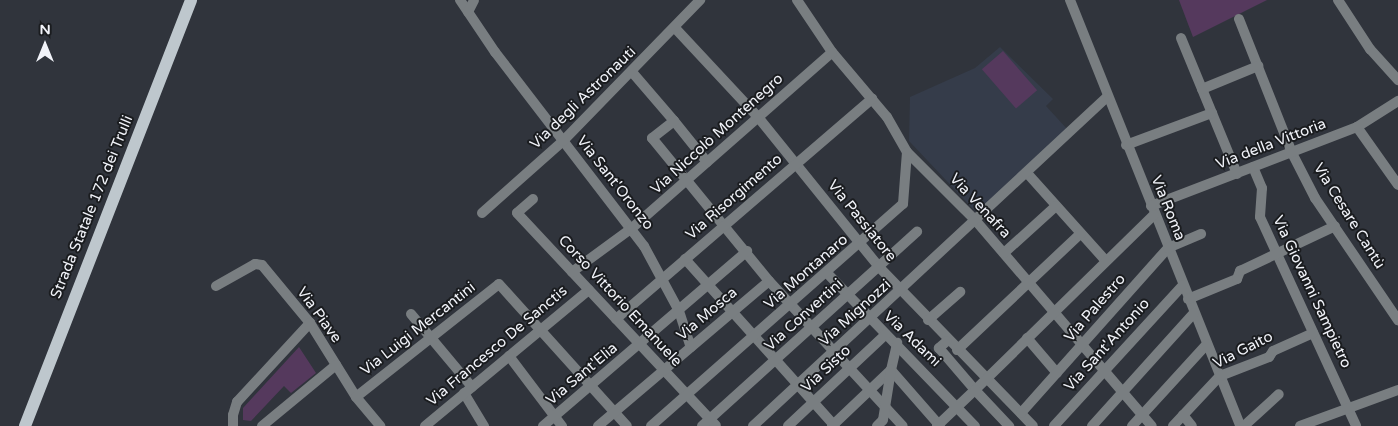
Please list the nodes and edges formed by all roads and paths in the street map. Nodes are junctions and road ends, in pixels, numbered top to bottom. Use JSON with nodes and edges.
{"nodes":[{"id":1,"x":191,"y":0,"type":"edge"},
{"id":2,"x":460,"y":0,"type":"edge"},
{"id":3,"x":474,"y":0,"type":"edge"},
{"id":4,"x":700,"y":0,"type":"edge"},
{"id":5,"x":797,"y":0,"type":"edge"},
{"id":6,"x":1070,"y":0,"type":"edge"},
{"id":7,"x":1338,"y":0,"type":"edge"},
{"id":8,"x":468,"y":12,"type":"junction"},
{"id":9,"x":1239,"y":19,"type":"dead end"},
{"id":10,"x":675,"y":28,"type":"junction"},
{"id":11,"x":1181,"y":38,"type":"dead end"},
{"id":12,"x":832,"y":52,"type":"junction"},
{"id":13,"x":1258,"y":66,"type":"junction"},
{"id":14,"x":632,"y":72,"type":"junction"},
{"id":15,"x":1398,"y":80,"type":"edge"},
{"id":16,"x":1202,"y":90,"type":"junction"},
{"id":17,"x":1107,"y":97,"type":"junction"},
{"id":18,"x":872,"y":99,"type":"junction"},
{"id":19,"x":1398,"y":101,"type":"edge"},
{"id":20,"x":1212,"y":113,"type":"junction"},
{"id":21,"x":758,"y":117,"type":"junction"},
{"id":22,"x":674,"y":121,"type":"junction"},
{"id":23,"x":1357,"y":127,"type":"junction"},
{"id":24,"x":563,"y":141,"type":"junction"},
{"id":25,"x":1126,"y":145,"type":"junction"},
{"id":26,"x":907,"y":152,"type":"junction"},
{"id":27,"x":1292,"y":153,"type":"junction"},
{"id":28,"x":707,"y":162,"type":"junction"},
{"id":29,"x":796,"y":163,"type":"junction"},
{"id":30,"x":1253,"y":167,"type":"junction"},
{"id":31,"x":1027,"y":173,"type":"junction"},
{"id":32,"x":1237,"y":174,"type":"junction"},
{"id":33,"x":687,"y":180,"type":"junction"},
{"id":34,"x":1398,"y":185,"type":"edge"},
{"id":35,"x":533,"y":199,"type":"dead end"},
{"id":36,"x":1056,"y":206,"type":"junction"},
{"id":37,"x":1152,"y":210,"type":"junction"},
{"id":38,"x":482,"y":213,"type":"dead end"},
{"id":39,"x":976,"y":221,"type":"junction"},
{"id":40,"x":724,"y":226,"type":"junction"},
{"id":41,"x":1335,"y":226,"type":"junction"},
{"id":42,"x":632,"y":228,"type":"junction"},
{"id":43,"x":917,"y":232,"type":"dead end"},
{"id":44,"x":1081,"y":233,"type":"junction"},
{"id":45,"x":1201,"y":234,"type":"dead end"},
{"id":46,"x":859,"y":245,"type":"junction"},
{"id":47,"x":1168,"y":248,"type":"junction"},
{"id":48,"x":746,"y":252,"type":"junction"},
{"id":49,"x":1004,"y":253,"type":"junction"},
{"id":50,"x":1276,"y":254,"type":"junction"},
{"id":51,"x":685,"y":260,"type":"junction"},
{"id":52,"x":1106,"y":261,"type":"junction"},
{"id":53,"x":879,"y":267,"type":"junction"},
{"id":54,"x":572,"y":272,"type":"junction"},
{"id":55,"x":827,"y":273,"type":"junction"},
{"id":56,"x":660,"y":281,"type":"junction"},
{"id":57,"x":769,"y":281,"type":"junction"},
{"id":58,"x":1029,"y":283,"type":"junction"},
{"id":59,"x":1182,"y":284,"type":"junction"},
{"id":60,"x":216,"y":286,"type":"dead end"},
{"id":61,"x":707,"y":286,"type":"junction"},
{"id":62,"x":589,"y":290,"type":"junction"},
{"id":63,"x":901,"y":291,"type":"junction"},
{"id":64,"x":960,"y":292,"type":"dead end"},
{"id":65,"x":848,"y":295,"type":"junction"},
{"id":66,"x":1188,"y":299,"type":"junction"},
{"id":67,"x":791,"y":304,"type":"junction"},
{"id":68,"x":679,"y":311,"type":"junction"},
{"id":69,"x":1054,"y":312,"type":"junction"},
{"id":70,"x":732,"y":313,"type":"junction"},
{"id":71,"x":1194,"y":313,"type":"junction"},
{"id":72,"x":411,"y":314,"type":"dead end"},
{"id":73,"x":616,"y":319,"type":"junction"},
{"id":74,"x":870,"y":319,"type":"junction"},
{"id":75,"x":928,"y":320,"type":"junction"},
{"id":76,"x":1398,"y":320,"type":"edge"},
{"id":77,"x":310,"y":323,"type":"junction"},
{"id":78,"x":812,"y":328,"type":"junction"},
{"id":79,"x":539,"y":331,"type":"junction"},
{"id":80,"x":1313,"y":333,"type":"junction"},
{"id":81,"x":886,"y":334,"type":"junction"},
{"id":82,"x":754,"y":336,"type":"junction"},
{"id":83,"x":431,"y":338,"type":"junction"},
{"id":84,"x":1027,"y":338,"type":"junction"},
{"id":85,"x":948,"y":341,"type":"junction"},
{"id":86,"x":897,"y":343,"type":"junction"},
{"id":87,"x":1207,"y":344,"type":"junction"},
{"id":88,"x":640,"y":345,"type":"junction"},
{"id":89,"x":1083,"y":346,"type":"junction"},
{"id":90,"x":691,"y":347,"type":"junction"},
{"id":91,"x":957,"y":350,"type":"junction"},
{"id":92,"x":834,"y":352,"type":"junction"},
{"id":93,"x":509,"y":356,"type":"junction"},
{"id":94,"x":776,"y":360,"type":"junction"},
{"id":95,"x":336,"y":365,"type":"junction"},
{"id":96,"x":849,"y":368,"type":"junction"},
{"id":97,"x":664,"y":370,"type":"junction"},
{"id":98,"x":891,"y":370,"type":"junction"},
{"id":99,"x":1105,"y":370,"type":"junction"},
{"id":100,"x":1057,"y":373,"type":"junction"},
{"id":101,"x":1220,"y":376,"type":"junction"},
{"id":102,"x":986,"y":378,"type":"junction"},
{"id":103,"x":798,"y":385,"type":"junction"},
{"id":104,"x":590,"y":387,"type":"junction"},
{"id":105,"x":468,"y":390,"type":"junction"},
{"id":106,"x":869,"y":390,"type":"junction"},
{"id":107,"x":975,"y":390,"type":"junction"},
{"id":108,"x":1398,"y":390,"type":"edge"},
{"id":109,"x":1122,"y":392,"type":"junction"},
{"id":110,"x":1279,"y":394,"type":"dead end"},
{"id":111,"x":687,"y":395,"type":"junction"},
{"id":112,"x":356,"y":396,"type":"junction"},
{"id":113,"x":814,"y":401,"type":"junction"},
{"id":114,"x":958,"y":406,"type":"junction"},
{"id":115,"x":886,"y":408,"type":"junction"},
{"id":116,"x":1349,"y":408,"type":"junction"},
{"id":117,"x":614,"y":412,"type":"junction"},
{"id":118,"x":1021,"y":413,"type":"junction"},
{"id":119,"x":1142,"y":415,"type":"junction"},
{"id":120,"x":1183,"y":415,"type":"junction"},
{"id":121,"x":554,"y":417,"type":"junction"},
{"id":122,"x":709,"y":424,"type":"edge"},
{"id":123,"x":880,"y":424,"type":"edge"},
{"id":124,"x":833,"y":425,"type":"edge"},
{"id":125,"x":1005,"y":425,"type":"edge"},
{"id":126,"x":25,"y":426,"type":"edge"},
{"id":127,"x":234,"y":426,"type":"edge"},
{"id":128,"x":262,"y":426,"type":"edge"},
{"id":129,"x":380,"y":426,"type":"edge"},
{"id":130,"x":425,"y":426,"type":"edge"},
{"id":131,"x":484,"y":426,"type":"edge"},
{"id":132,"x":542,"y":426,"type":"edge"},
{"id":133,"x":562,"y":426,"type":"edge"},
{"id":134,"x":598,"y":426,"type":"edge"},
{"id":135,"x":627,"y":426,"type":"edge"},
{"id":136,"x":651,"y":426,"type":"edge"},
{"id":137,"x":753,"y":426,"type":"edge"},
{"id":138,"x":788,"y":426,"type":"edge"},
{"id":139,"x":903,"y":426,"type":"edge"},
{"id":140,"x":939,"y":426,"type":"edge"},
{"id":141,"x":975,"y":426,"type":"edge"},
{"id":142,"x":1033,"y":426,"type":"edge"},
{"id":143,"x":1054,"y":426,"type":"edge"},
{"id":144,"x":1092,"y":426,"type":"edge"},
{"id":145,"x":1132,"y":426,"type":"edge"},
{"id":146,"x":1152,"y":426,"type":"edge"},
{"id":147,"x":1173,"y":426,"type":"edge"},
{"id":148,"x":1192,"y":426,"type":"edge"},
{"id":149,"x":1240,"y":426,"type":"edge"},
{"id":150,"x":1244,"y":426,"type":"edge"},
{"id":151,"x":1300,"y":426,"type":"edge"},
{"id":152,"x":1356,"y":426,"type":"edge"}],
"edges":[{"from":1,"to":126,"type":"main road","name":"Strada Statale 172 dei Trulli"},
{"from":2,"to":8,"type":"street","name":"Via Sant'Oronzo"},
{"from":3,"to":8,"type":"street"},
{"from":4,"to":10,"type":"street","name":"Via degli Astronauti"},
{"from":5,"to":12,"type":"street","name":"Via Venafra"},
{"from":6,"to":17,"type":"street","name":"Via Roma"},
{"from":7,"to":15,"type":"street"},
{"from":8,"to":24,"type":"street","name":"Via Sant'Oronzo"},
{"from":9,"to":13,"type":"street","name":"Via Cesare Cantù"},
{"from":10,"to":14,"type":"street","name":"Via degli Astronauti"},
{"from":10,"to":21,"type":"street","name":"Via Passiatore"},
{"from":11,"to":16,"type":"street"},
{"from":12,"to":18,"type":"street","name":"Via Venafra"},
{"from":12,"to":21,"type":"street","name":"Via Niccolò Montenegro"},
{"from":13,"to":16,"type":"street"},
{"from":13,"to":27,"type":"street","name":"Via Cesare Cantù"},
{"from":14,"to":22,"type":"street"},
{"from":14,"to":24,"type":"street","name":"Via degli Astronauti"},
{"from":16,"to":20,"type":"street"},
{"from":17,"to":25,"type":"street","name":"Via Roma"},
{"from":17,"to":31,"type":"street","name":"Via Mignozzi"},
{"from":18,"to":26,"type":"street","name":"Via Venafra"},
{"from":18,"to":29,"type":"street","name":"Via Risorgimento"},
{"from":19,"to":23,"type":"street","name":"Via della Vittoria"},
{"from":20,"to":25,"type":"street"},
{"from":20,"to":32,"type":"street"},
{"from":21,"to":28,"type":"street","name":"Via Niccolò Montenegro"},
{"from":21,"to":29,"type":"street","name":"Via Passiatore"},
{"from":22,"to":28,"type":"street"},
{"from":22,"to":33,"type":"street"},
{"from":23,"to":27,"type":"street","name":"Via della Vittoria"},
{"from":23,"to":34,"type":"street"},
{"from":24,"to":38,"type":"street","name":"Via degli Astronauti"},
{"from":24,"to":42,"type":"street","name":"Via Sant'Oronzo"},
{"from":25,"to":37,"type":"street","name":"Via Roma"},
{"from":26,"to":39,"type":"street","name":"Via Venafra"},
{"from":26,"to":46,"type":"street","name":"Via Montanaro"},
{"from":27,"to":30,"type":"street","name":"Via della Vittoria"},
{"from":27,"to":41,"type":"street","name":"Via Cesare Cantù"},
{"from":28,"to":33,"type":"street","name":"Via Niccolò Montenegro"},
{"from":29,"to":40,"type":"street","name":"Via Risorgimento"},
{"from":29,"to":46,"type":"street","name":"Via Passiatore"},
{"from":30,"to":32,"type":"street","name":"Via della Vittoria"},
{"from":30,"to":50,"type":"street","name":"Via Giovanni Sampietro"},
{"from":31,"to":36,"type":"street"},
{"from":31,"to":39,"type":"street","name":"Via Mignozzi"},
{"from":32,"to":37,"type":"street","name":"Via della Vittoria"},
{"from":33,"to":40,"type":"street"},
{"from":33,"to":42,"type":"street","name":"Via Niccolò Montenegro"},
{"from":35,"to":54,"type":"street","name":"Corso Vittorio Emanuele"},
{"from":36,"to":44,"type":"street"},
{"from":36,"to":49,"type":"street"},
{"from":37,"to":47,"type":"street","name":"Via Roma"},
{"from":37,"to":52,"type":"street","name":"Via della Vittoria"},
{"from":39,"to":49,"type":"street","name":"Via Venafra"},
{"from":39,"to":63,"type":"street","name":"Via Mignozzi"},
{"from":40,"to":48,"type":"street"},
{"from":40,"to":51,"type":"street","name":"Via Risorgimento"},
{"from":41,"to":50,"type":"street"},
{"from":41,"to":76,"type":"street","name":"Via Cesare Cantù"},
{"from":42,"to":54,"type":"street","name":"Via Niccolò Montenegro"},
{"from":42,"to":56,"type":"street","name":"Via Sant'Oronzo"},
{"from":43,"to":53,"type":"street","name":"Via Convertini"},
{"from":44,"to":52,"type":"street"},
{"from":44,"to":58,"type":"street"},
{"from":45,"to":47,"type":"street","name":"Via Palestro"},
{"from":46,"to":53,"type":"street","name":"Via Passiatore"},
{"from":46,"to":55,"type":"street","name":"Via Montanaro"},
{"from":47,"to":59,"type":"street","name":"Via Roma"},
{"from":47,"to":89,"type":"street","name":"Via Palestro"},
{"from":48,"to":57,"type":"street"},
{"from":48,"to":61,"type":"street","name":"Via Sant'Elia"},
{"from":49,"to":58,"type":"street","name":"Via Venafra"},
{"from":50,"to":66,"type":"street"},
{"from":50,"to":80,"type":"street","name":"Via Giovanni Sampietro"},
{"from":51,"to":56,"type":"street","name":"Via Risorgimento"},
{"from":51,"to":61,"type":"street"},
{"from":52,"to":69,"type":"street","name":"Via della Vittoria"},
{"from":53,"to":63,"type":"street","name":"Via Passiatore"},
{"from":53,"to":65,"type":"street","name":"Via Convertini"},
{"from":54,"to":62,"type":"street","name":"Corso Vittorio Emanuele"},
{"from":55,"to":65,"type":"street","name":"Via Adami"},
{"from":55,"to":67,"type":"street","name":"Via Montanaro"},
{"from":56,"to":68,"type":"street","name":"Via Sant'Oronzo"},
{"from":56,"to":73,"type":"street","name":"Via Risorgimento"},
{"from":57,"to":67,"type":"street"},
{"from":57,"to":70,"type":"street","name":"Via Mosca"},
{"from":58,"to":69,"type":"street","name":"Via Venafra"},
{"from":58,"to":91,"type":"street"},
{"from":59,"to":66,"type":"street","name":"Via Roma"},
{"from":59,"to":99,"type":"street","name":"Via Sant'Antonio"},
{"from":60,"to":77,"type":"street","name":"Via Piave"},
{"from":61,"to":68,"type":"street","name":"Via Sant'Elia"},
{"from":61,"to":70,"type":"street"},
{"from":62,"to":73,"type":"street","name":"Corso Vittorio Emanuele"},
{"from":62,"to":79,"type":"street","name":"Via Francesco De Sanctis"},
{"from":63,"to":74,"type":"street","name":"Via Mignozzi"},
{"from":63,"to":75,"type":"street","name":"Via Passiatore"},
{"from":64,"to":75,"type":"street"},
{"from":65,"to":74,"type":"street","name":"Via Adami"},
{"from":65,"to":78,"type":"street","name":"Via Convertini"},
{"from":66,"to":71,"type":"street","name":"Via Roma"},
{"from":67,"to":78,"type":"street"},
{"from":67,"to":82,"type":"street","name":"Via Montanaro"},
{"from":68,"to":88,"type":"street","name":"Via Sant'Elia"},
{"from":68,"to":90,"type":"street","name":"Via Sant'Oronzo"},
{"from":69,"to":84,"type":"street","name":"Via della Vittoria"},
{"from":69,"to":89,"type":"street","name":"Via Venafra"},
{"from":70,"to":82,"type":"street"},
{"from":70,"to":90,"type":"street","name":"Via Mosca"},
{"from":71,"to":87,"type":"street","name":"Via Roma"},
{"from":71,"to":109,"type":"street"},
{"from":72,"to":83,"type":"street"},
{"from":73,"to":88,"type":"street","name":"Corso Vittorio Emanuele"},
{"from":74,"to":81,"type":"street","name":"Via Adami"},
{"from":74,"to":92,"type":"street","name":"Via Mignozzi"},
{"from":75,"to":85,"type":"street","name":"Via Passiatore"},
{"from":77,"to":95,"type":"street","name":"Via Piave"},
{"from":77,"to":127,"type":"street"},
{"from":78,"to":92,"type":"street"},
{"from":78,"to":94,"type":"street","name":"Via Convertini"},
{"from":79,"to":83,"type":"street","name":"Via Luigi Mercantini"},
{"from":79,"to":93,"type":"street","name":"Via Francesco De Sanctis"},
{"from":79,"to":104,"type":"street"},
{"from":80,"to":101,"type":"street","name":"Via Gaito"},
{"from":80,"to":116,"type":"street","name":"Via Giovanni Sampietro"},
{"from":81,"to":86,"type":"street","name":"Via Adami"},
{"from":81,"to":96,"type":"street","name":"Via Sisto"},
{"from":82,"to":94,"type":"street"},
{"from":82,"to":111,"type":"street","name":"Via Montanaro"},
{"from":83,"to":105,"type":"street"},
{"from":83,"to":112,"type":"street","name":"Via Luigi Mercantini"},
{"from":84,"to":100,"type":"street"},
{"from":84,"to":102,"type":"street","name":"Via della Vittoria"},
{"from":85,"to":91,"type":"street","name":"Via Passiatore"},
{"from":85,"to":107,"type":"street"},
{"from":86,"to":98,"type":"street"},
{"from":86,"to":114,"type":"street","name":"Via Adami"},
{"from":87,"to":101,"type":"street","name":"Via Roma"},
{"from":87,"to":119,"type":"street"},
{"from":88,"to":97,"type":"street","name":"Corso Vittorio Emanuele"},
{"from":88,"to":104,"type":"street","name":"Via Sant'Elia"},
{"from":89,"to":99,"type":"street","name":"Via Venafra"},
{"from":89,"to":100,"type":"street","name":"Via Palestro"},
{"from":90,"to":97,"type":"street","name":"Via Mosca"},
{"from":91,"to":102,"type":"street","name":"Via Passiatore"},
{"from":92,"to":96,"type":"street"},
{"from":92,"to":103,"type":"street","name":"Via Mignozzi"},
{"from":93,"to":105,"type":"street","name":"Via Francesco De Sanctis"},
{"from":93,"to":121,"type":"street"},
{"from":94,"to":103,"type":"street"},
{"from":94,"to":122,"type":"street","name":"Via Convertini"},
{"from":95,"to":112,"type":"street","name":"Via Piave"},
{"from":95,"to":128,"type":"street"},
{"from":96,"to":106,"type":"street"},
{"from":96,"to":113,"type":"street","name":"Via Sisto"},
{"from":97,"to":111,"type":"street","name":"Corso Vittorio Emanuele"},
{"from":97,"to":117,"type":"street","name":"Via Mosca"},
{"from":98,"to":106,"type":"street"},
{"from":98,"to":115,"type":"street"},
{"from":98,"to":140,"type":"street"},
{"from":99,"to":109,"type":"street","name":"Via Venafra"},
{"from":99,"to":143,"type":"street","name":"Via Sant'Antonio"},
{"from":100,"to":118,"type":"street","name":"Via Palestro"},
{"from":101,"to":120,"type":"street","name":"Via Gaito"},
{"from":101,"to":149,"type":"street","name":"Via Roma"},
{"from":102,"to":107,"type":"street","name":"Via della Vittoria"},
{"from":102,"to":118,"type":"street","name":"Via Passiatore"},
{"from":103,"to":113,"type":"street"},
{"from":103,"to":137,"type":"street","name":"Via Mignozzi"},
{"from":104,"to":117,"type":"street"},
{"from":104,"to":121,"type":"street","name":"Via Sant'Elia"},
{"from":105,"to":130,"type":"street","name":"Via Francesco De Sanctis"},
{"from":105,"to":131,"type":"street"},
{"from":106,"to":115,"type":"street"},
{"from":106,"to":124,"type":"street"},
{"from":107,"to":114,"type":"street","name":"Via della Vittoria"},
{"from":107,"to":125,"type":"street"},
{"from":108,"to":116,"type":"street"},
{"from":109,"to":119,"type":"street","name":"Via Venafra"},
{"from":109,"to":144,"type":"street"},
{"from":110,"to":150,"type":"street"},
{"from":111,"to":122,"type":"street","name":"Corso Vittorio Emanuele"},
{"from":111,"to":136,"type":"street","name":"Via Montanaro"},
{"from":112,"to":129,"type":"street","name":"Via Piave"},
{"from":113,"to":124,"type":"street"},
{"from":113,"to":138,"type":"street","name":"Via Sisto"},
{"from":114,"to":140,"type":"street","name":"Via della Vittoria"},
{"from":114,"to":141,"type":"street","name":"Via Adami"},
{"from":115,"to":123,"type":"street"},
{"from":115,"to":139,"type":"street"},
{"from":116,"to":151,"type":"street"},
{"from":116,"to":152,"type":"street","name":"Via Giovanni Sampietro"},
{"from":117,"to":134,"type":"street","name":"Via Mosca"},
{"from":117,"to":135,"type":"street"},
{"from":118,"to":142,"type":"street","name":"Via Passiatore"},
{"from":119,"to":145,"type":"street"},
{"from":119,"to":146,"type":"street","name":"Via Venafra"},
{"from":120,"to":147,"type":"street","name":"Via Gaito"},
{"from":120,"to":148,"type":"street"},
{"from":121,"to":132,"type":"street","name":"Via Sant'Elia"},
{"from":121,"to":133,"type":"street"}]}
